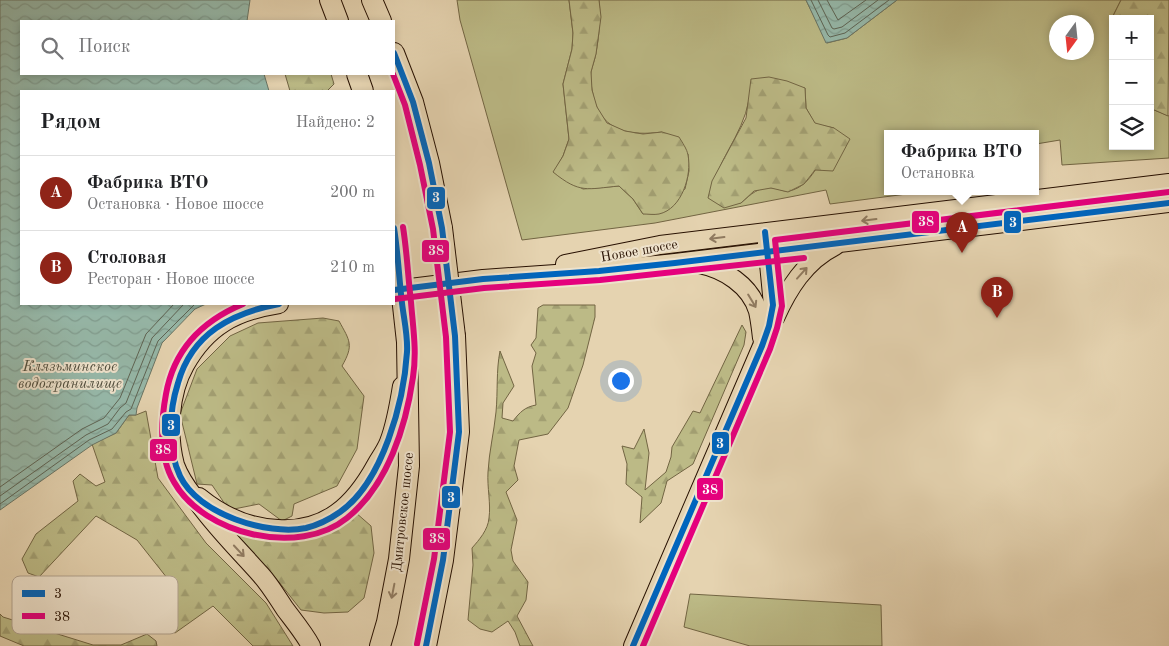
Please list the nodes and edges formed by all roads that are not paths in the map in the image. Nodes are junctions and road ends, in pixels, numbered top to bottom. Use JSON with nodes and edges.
{"nodes":[{"id":1,"x":372,"y":0,"type":"edge"},
{"id":2,"x":381,"y":20,"type":"edge"},
{"id":3,"x":395,"y":56,"type":"edge"},
{"id":4,"x":357,"y":75,"type":"edge"},
{"id":5,"x":363,"y":90,"type":"edge"},
{"id":6,"x":1169,"y":184,"type":"edge"},
{"id":7,"x":1169,"y":203,"type":"edge"},
{"id":8,"x":765,"y":232,"type":"junction"},
{"id":9,"x":395,"y":240,"type":"edge"},
{"id":10,"x":840,"y":244,"type":"junction"},
{"id":11,"x":768,"y":252,"type":"junction"},
{"id":12,"x":683,"y":262,"type":"junction"},
{"id":13,"x":506,"y":277,"type":"junction"},
{"id":14,"x":395,"y":290,"type":"edge"},
{"id":15,"x":273,"y":305,"type":"edge"},
{"id":16,"x":407,"y":346,"type":"junction"},
{"id":17,"x":762,"y":346,"type":"junction"},
{"id":18,"x":186,"y":486,"type":"junction"},
{"id":19,"x":311,"y":646,"type":"edge"},
{"id":20,"x":380,"y":646,"type":"edge"},
{"id":21,"x":426,"y":646,"type":"edge"},
{"id":22,"x":633,"y":646,"type":"edge"}],
"edges":[{"from":1,"to":2,"type":"highway"},
{"from":3,"to":21,"type":"highway","bridge":true},
{"from":4,"to":5,"type":"highway"},
{"from":6,"to":8,"type":"main road","name":"Новое шоссе","one_way":true},
{"from":7,"to":10,"type":"main road","name":"Новое шоссе"},
{"from":8,"to":11,"type":"main road"},
{"from":8,"to":13,"type":"main road","name":"Новое шоссе","one_way":true},
{"from":9,"to":16,"type":"highway","name":"Дмитровское шоссе","bridge":true},
{"from":10,"to":11,"type":"main road","name":"Новое шоссе"},
{"from":17,"to":10,"type":"main road","one_way":true},
{"from":11,"to":12,"type":"main road","name":"Новое шоссе"},
{"from":11,"to":17,"type":"main road"},
{"from":12,"to":13,"type":"main road","name":"Новое шоссе"},
{"from":12,"to":17,"type":"main road","one_way":true},
{"from":13,"to":14,"type":"main road"},
{"from":15,"to":18,"type":"main road"},
{"from":16,"to":18,"type":"main road"},
{"from":16,"to":20,"type":"highway","name":"Дмитровское шоссе","one_way":true},
{"from":17,"to":22,"type":"main road"},
{"from":18,"to":19,"type":"main road","one_way":true}]}
